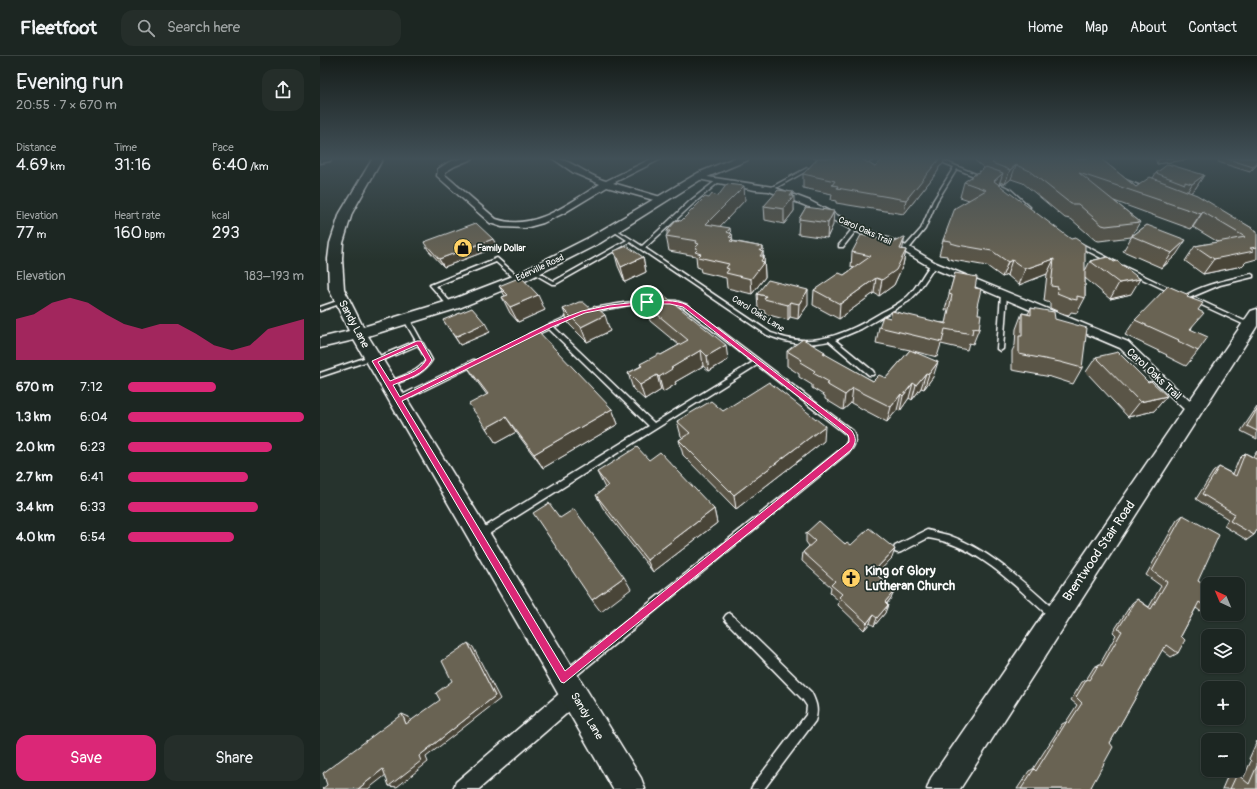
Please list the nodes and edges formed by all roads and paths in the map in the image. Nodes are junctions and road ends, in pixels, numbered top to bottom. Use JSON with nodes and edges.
{"nodes":[{"id":1,"x":356,"y":192,"type":"edge"},
{"id":2,"x":460,"y":192,"type":"edge"},
{"id":3,"x":592,"y":192,"type":"edge"},
{"id":4,"x":634,"y":192,"type":"edge"},
{"id":5,"x":673,"y":192,"type":"edge"},
{"id":6,"x":704,"y":192,"type":"edge"},
{"id":7,"x":778,"y":192,"type":"edge"},
{"id":8,"x":940,"y":192,"type":"edge"},
{"id":9,"x":1010,"y":192,"type":"edge"},
{"id":10,"x":660,"y":200,"type":"junction"},
{"id":11,"x":1030,"y":209,"type":"edge"},
{"id":12,"x":856,"y":228,"type":"junction"},
{"id":13,"x":614,"y":229,"type":"junction"},
{"id":14,"x":631,"y":240,"type":"junction"},
{"id":15,"x":1075,"y":242,"type":"edge"},
{"id":16,"x":841,"y":246,"type":"dead end"},
{"id":17,"x":642,"y":248,"type":"junction"},
{"id":18,"x":906,"y":249,"type":"junction"},
{"id":19,"x":933,"y":264,"type":"junction"},
{"id":20,"x":534,"y":272,"type":"junction"},
{"id":21,"x":1250,"y":276,"type":"dead end"},
{"id":22,"x":518,"y":279,"type":"junction"},
{"id":23,"x":1004,"y":294,"type":"junction"},
{"id":24,"x":1182,"y":295,"type":"junction"},
{"id":25,"x":343,"y":302,"type":"junction"},
{"id":26,"x":450,"y":305,"type":"junction"},
{"id":27,"x":320,"y":309,"type":"edge"},
{"id":28,"x":407,"y":320,"type":"junction"},
{"id":29,"x":1253,"y":320,"type":"edge"},
{"id":30,"x":550,"y":326,"type":"junction"},
{"id":31,"x":359,"y":334,"type":"junction"},
{"id":32,"x":523,"y":339,"type":"edge"},
{"id":33,"x":830,"y":339,"type":"junction"},
{"id":34,"x":419,"y":342,"type":"junction"},
{"id":35,"x":320,"y":343,"type":"edge"},
{"id":36,"x":1000,"y":349,"type":"dead end"},
{"id":37,"x":374,"y":359,"type":"junction"},
{"id":38,"x":482,"y":359,"type":"edge"},
{"id":39,"x":758,"y":362,"type":"junction"},
{"id":40,"x":871,"y":373,"type":"dead end"},
{"id":41,"x":320,"y":375,"type":"edge"},
{"id":42,"x":394,"y":392,"type":"junction"},
{"id":43,"x":1193,"y":410,"type":"junction"},
{"id":44,"x":654,"y":426,"type":"junction"},
{"id":45,"x":479,"y":536,"type":"junction"},
{"id":46,"x":898,"y":549,"type":"dead end"},
{"id":47,"x":1056,"y":616,"type":"junction"},
{"id":48,"x":729,"y":618,"type":"dead end"},
{"id":49,"x":569,"y":686,"type":"junction"},
{"id":50,"x":463,"y":789,"type":"edge"},
{"id":51,"x":630,"y":789,"type":"edge"},
{"id":52,"x":757,"y":789,"type":"edge"},
{"id":53,"x":942,"y":789,"type":"edge"}],
"edges":[{"from":1,"to":25,"type":"street","name":"Sandy Lane"},
{"from":2,"to":3,"type":"street"},
{"from":4,"to":10,"type":"street"},
{"from":5,"to":10,"type":"street","name":"Ederville Road"},
{"from":6,"to":17,"type":"lane"},
{"from":7,"to":12,"type":"street","name":"Carol Oaks Trail"},
{"from":8,"to":18,"type":"lane"},
{"from":9,"to":11,"type":"lane"},
{"from":10,"to":13,"type":"street","name":"Ederville Road"},
{"from":12,"to":16,"type":"lane"},
{"from":12,"to":18,"type":"street","name":"Carol Oaks Trail"},
{"from":13,"to":14,"type":"lane","name":"Carol Oaks Lane"},
{"from":13,"to":20,"type":"street","name":"Ederville Road"},
{"from":14,"to":17,"type":"lane","name":"Carol Oaks Lane"},
{"from":14,"to":20,"type":"lane"},
{"from":15,"to":24,"type":"lane"},
{"from":17,"to":33,"type":"lane","name":"Carol Oaks Lane"},
{"from":18,"to":19,"type":"street","name":"Carol Oaks Trail"},
{"from":19,"to":23,"type":"street","name":"Carol Oaks Trail"},
{"from":19,"to":33,"type":"lane","name":"Carol Oaks Lane"},
{"from":20,"to":22,"type":"street","name":"Ederville Road"},
{"from":21,"to":24,"type":"lane"},
{"from":22,"to":26,"type":"street","name":"Ederville Road"},
{"from":22,"to":26,"type":"lane"},
{"from":23,"to":36,"type":"lane"},
{"from":23,"to":43,"type":"street","name":"Carol Oaks Trail"},
{"from":24,"to":29,"type":"lane"},
{"from":25,"to":27,"type":"lane"},
{"from":25,"to":31,"type":"street","name":"Sandy Lane"},
{"from":26,"to":28,"type":"street","name":"Ederville Road"},
{"from":28,"to":31,"type":"street","name":"Ederville Road"},
{"from":28,"to":34,"type":"lane"},
{"from":29,"to":43,"type":"street","name":"Brentwood Stair Road"},
{"from":30,"to":32,"type":"lane"},
{"from":30,"to":39,"type":"lane"},
{"from":30,"to":44,"type":"lane"},
{"from":31,"to":35,"type":"street","name":"Ederville Road"},
{"from":31,"to":37,"type":"street","name":"Sandy Lane"},
{"from":33,"to":40,"type":"lane"},
{"from":34,"to":37,"type":"lane"},
{"from":34,"to":42,"type":"lane"},
{"from":37,"to":41,"type":"lane"},
{"from":37,"to":42,"type":"street","name":"Sandy Lane"},
{"from":38,"to":42,"type":"lane"},
{"from":39,"to":44,"type":"lane"},
{"from":39,"to":49,"type":"lane"},
{"from":42,"to":45,"type":"street","name":"Sandy Lane"},
{"from":43,"to":47,"type":"street","name":"Brentwood Stair Road"},
{"from":44,"to":45,"type":"lane"},
{"from":45,"to":49,"type":"street","name":"Sandy Lane"},
{"from":46,"to":47,"type":"lane"},
{"from":47,"to":53,"type":"street","name":"Brentwood Stair Road"},
{"from":48,"to":52,"type":"lane"},
{"from":49,"to":50,"type":"street"},
{"from":49,"to":51,"type":"street","name":"Sandy Lane"}]}
